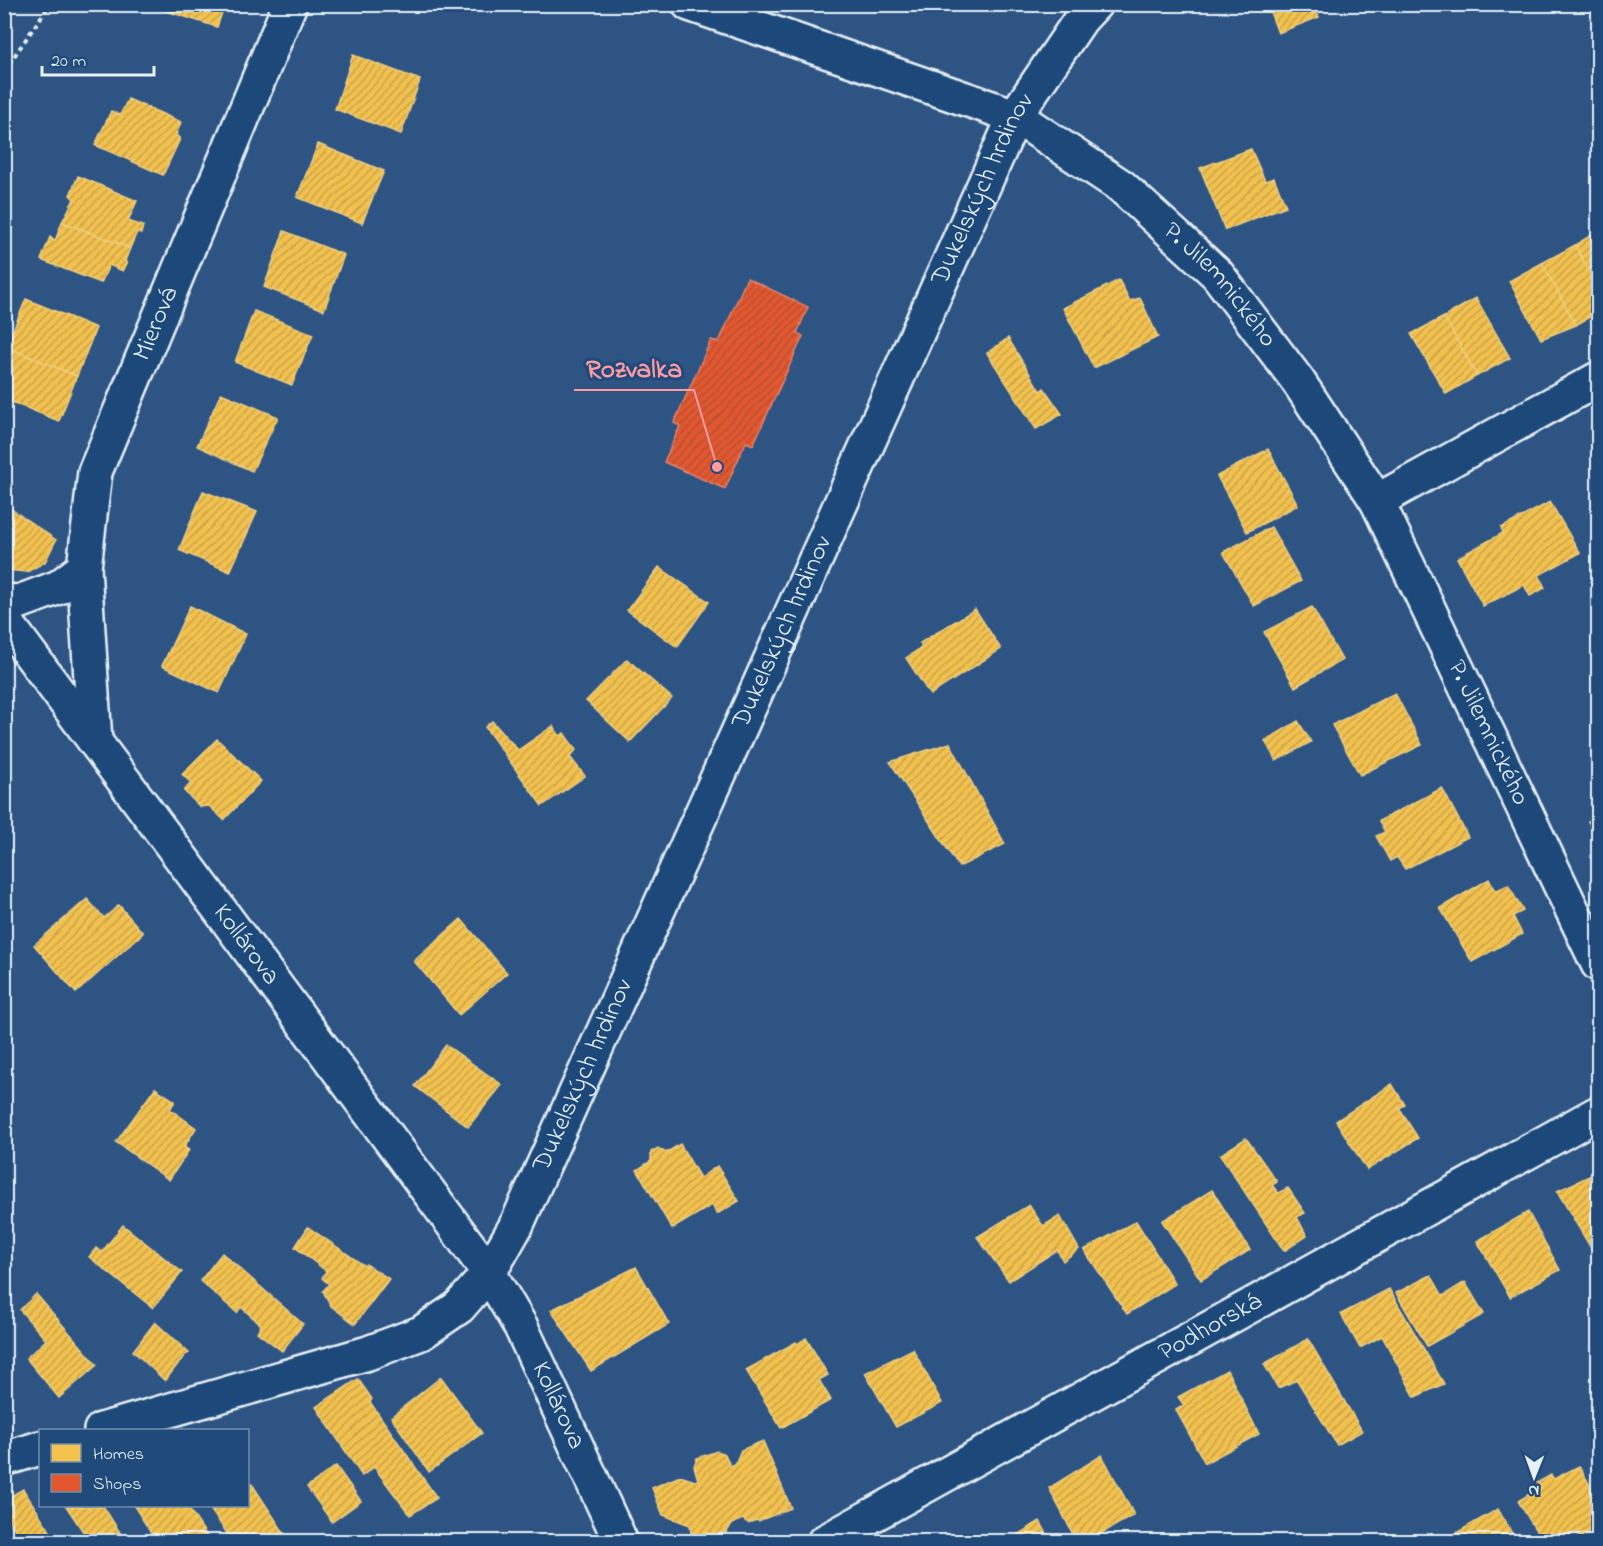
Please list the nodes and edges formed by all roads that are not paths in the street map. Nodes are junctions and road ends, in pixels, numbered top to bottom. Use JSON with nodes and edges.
{"nodes":[{"id":1,"x":290,"y":4,"type":"edge"},
{"id":2,"x":689,"y":4,"type":"edge"},
{"id":3,"x":1095,"y":4,"type":"edge"},
{"id":4,"x":1015,"y":116,"type":"junction"},
{"id":5,"x":1599,"y":380,"type":"edge"},
{"id":6,"x":1377,"y":501,"type":"junction"},
{"id":7,"x":84,"y":568,"type":"junction"},
{"id":8,"x":4,"y":601,"type":"edge"},
{"id":9,"x":4,"y":619,"type":"edge"},
{"id":10,"x":95,"y":742,"type":"junction"},
{"id":11,"x":1599,"y":964,"type":"edge"},
{"id":12,"x":1599,"y":1113,"type":"edge"},
{"id":13,"x":489,"y":1273,"type":"junction"},
{"id":14,"x":108,"y":1429,"type":"edge"},
{"id":15,"x":39,"y":1448,"type":"edge"},
{"id":16,"x":4,"y":1459,"type":"edge"},
{"id":17,"x":621,"y":1542,"type":"edge"},
{"id":18,"x":824,"y":1542,"type":"edge"}],
"edges":[{"from":1,"to":7,"type":"street","name":"Mierová"},
{"from":2,"to":4,"type":"street","name":"P. Jilemnického"},
{"from":3,"to":4,"type":"street","name":"Dukelských hrdinov"},
{"from":4,"to":6,"type":"street","name":"P. Jilemnického"},
{"from":4,"to":13,"type":"street","name":"Dukelských hrdinov"},
{"from":5,"to":6,"type":"street"},
{"from":6,"to":11,"type":"street","name":"P. Jilemnického"},
{"from":7,"to":8,"type":"street"},
{"from":7,"to":10,"type":"street","name":"Mierová"},
{"from":9,"to":10,"type":"street","name":"Kollárova"},
{"from":10,"to":13,"type":"street","name":"Kollárova"},
{"from":12,"to":18,"type":"street","name":"Podhorská"},
{"from":13,"to":14,"type":"street"},
{"from":13,"to":17,"type":"street","name":"Kollárova"},
{"from":15,"to":16,"type":"street"}]}
